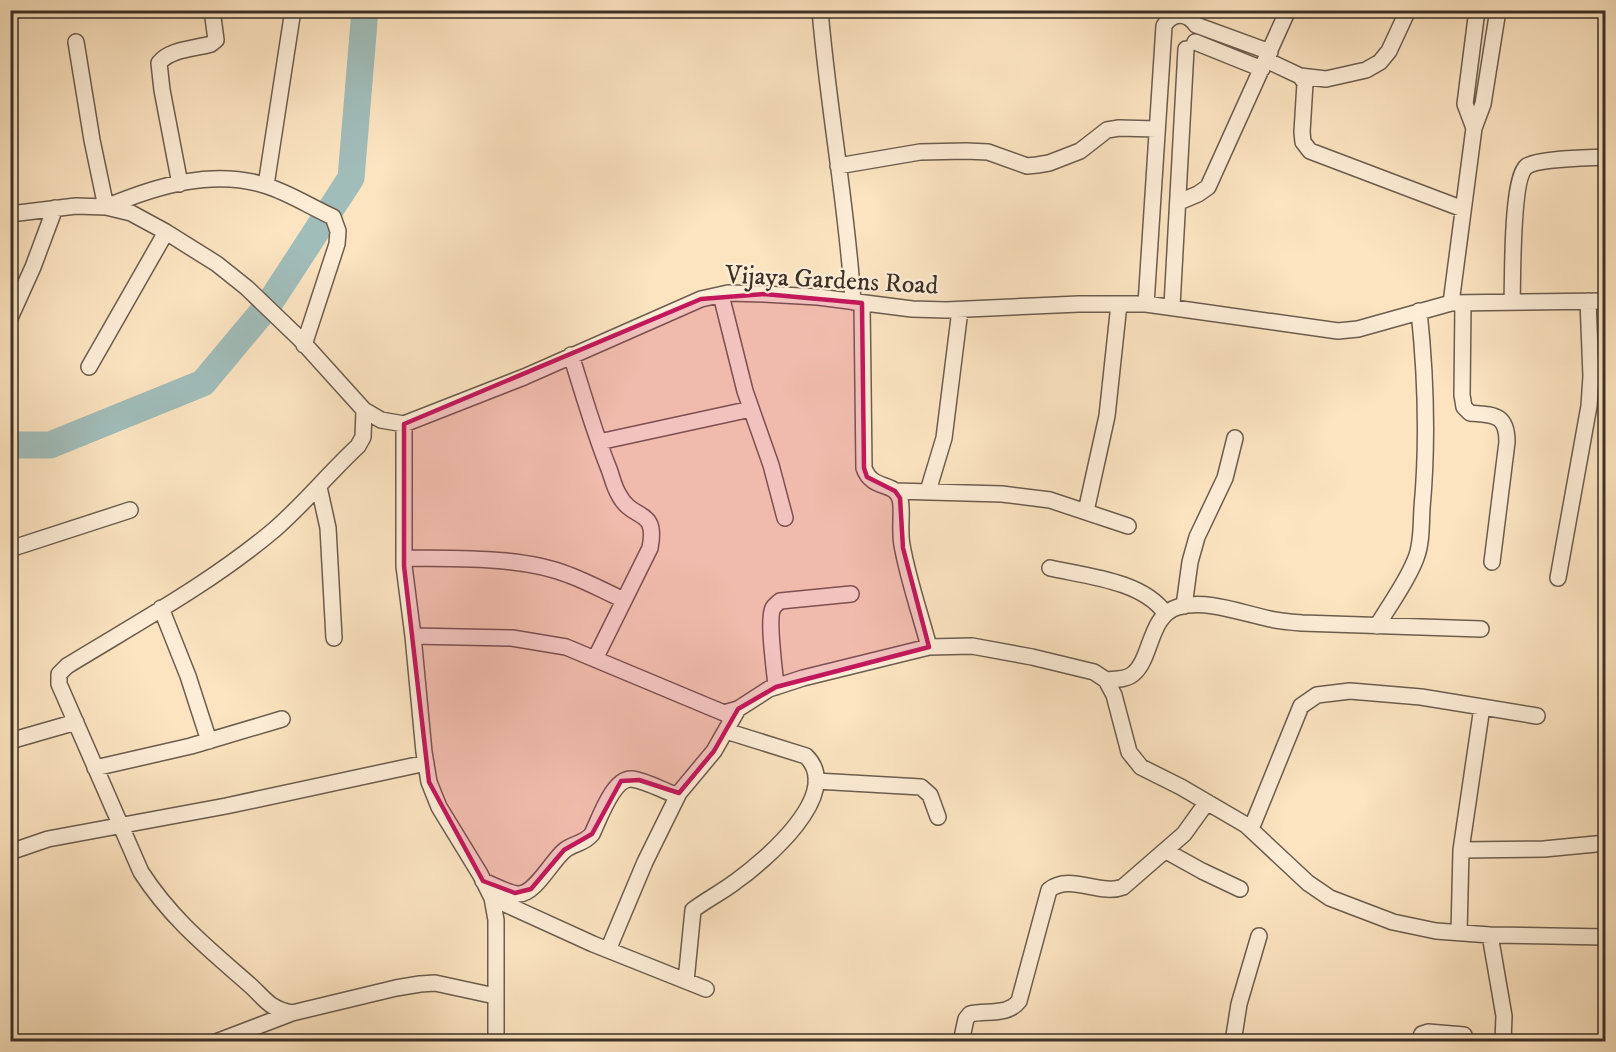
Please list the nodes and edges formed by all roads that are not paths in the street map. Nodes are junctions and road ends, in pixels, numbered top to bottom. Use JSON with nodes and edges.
{"nodes":[{"id":1,"x":212,"y":10,"type":"edge"},
{"id":2,"x":293,"y":10,"type":"edge"},
{"id":3,"x":820,"y":10,"type":"edge"},
{"id":4,"x":1288,"y":10,"type":"edge"},
{"id":5,"x":1408,"y":10,"type":"edge"},
{"id":6,"x":1476,"y":10,"type":"edge"},
{"id":7,"x":1498,"y":10,"type":"edge"},
{"id":8,"x":1166,"y":16,"type":"edge"},
{"id":9,"x":1191,"y":17,"type":"edge"},
{"id":10,"x":1163,"y":37,"type":"junction"},
{"id":11,"x":76,"y":42,"type":"dead end"},
{"id":12,"x":1191,"y":46,"type":"junction"},
{"id":13,"x":1266,"y":60,"type":"junction"},
{"id":14,"x":1300,"y":76,"type":"junction"},
{"id":15,"x":1473,"y":128,"type":"junction"},
{"id":16,"x":1157,"y":129,"type":"junction"},
{"id":17,"x":1605,"y":157,"type":"edge"},
{"id":18,"x":838,"y":166,"type":"junction"},
{"id":19,"x":180,"y":184,"type":"junction"},
{"id":20,"x":266,"y":185,"type":"junction"},
{"id":21,"x":1179,"y":202,"type":"junction"},
{"id":22,"x":106,"y":207,"type":"junction"},
{"id":23,"x":55,"y":208,"type":"junction"},
{"id":24,"x":1463,"y":209,"type":"junction"},
{"id":25,"x":10,"y":214,"type":"edge"},
{"id":26,"x":166,"y":232,"type":"junction"},
{"id":27,"x":721,"y":295,"type":"junction"},
{"id":28,"x":1588,"y":301,"type":"junction"},
{"id":29,"x":1605,"y":301,"type":"edge"},
{"id":30,"x":858,"y":302,"type":"junction"},
{"id":31,"x":1512,"y":302,"type":"junction"},
{"id":32,"x":1457,"y":303,"type":"junction"},
{"id":33,"x":1119,"y":304,"type":"junction"},
{"id":34,"x":1146,"y":304,"type":"junction"},
{"id":35,"x":1172,"y":306,"type":"junction"},
{"id":36,"x":960,"y":310,"type":"junction"},
{"id":37,"x":1419,"y":311,"type":"junction"},
{"id":38,"x":10,"y":318,"type":"edge"},
{"id":39,"x":301,"y":341,"type":"junction"},
{"id":40,"x":571,"y":356,"type":"junction"},
{"id":41,"x":89,"y":367,"type":"dead end"},
{"id":42,"x":752,"y":410,"type":"junction"},
{"id":43,"x":364,"y":411,"type":"junction"},
{"id":44,"x":404,"y":424,"type":"junction"},
{"id":45,"x":1235,"y":438,"type":"dead end"},
{"id":46,"x":599,"y":442,"type":"junction"},
{"id":47,"x":319,"y":487,"type":"junction"},
{"id":48,"x":895,"y":491,"type":"junction"},
{"id":49,"x":928,"y":491,"type":"junction"},
{"id":50,"x":130,"y":510,"type":"dead end"},
{"id":51,"x":1086,"y":511,"type":"junction"},
{"id":52,"x":785,"y":518,"type":"dead end"},
{"id":53,"x":1128,"y":526,"type":"dead end"},
{"id":54,"x":10,"y":549,"type":"edge"},
{"id":55,"x":404,"y":558,"type":"junction"},
{"id":56,"x":1492,"y":562,"type":"dead end"},
{"id":57,"x":1050,"y":568,"type":"dead end"},
{"id":58,"x":1558,"y":578,"type":"dead end"},
{"id":59,"x":851,"y":594,"type":"dead end"},
{"id":60,"x":624,"y":600,"type":"junction"},
{"id":61,"x":1184,"y":606,"type":"junction"},
{"id":62,"x":161,"y":608,"type":"junction"},
{"id":63,"x":1165,"y":613,"type":"junction"},
{"id":64,"x":1377,"y":626,"type":"junction"},
{"id":65,"x":1481,"y":629,"type":"dead end"},
{"id":66,"x":413,"y":636,"type":"junction"},
{"id":67,"x":334,"y":638,"type":"dead end"},
{"id":68,"x":929,"y":647,"type":"junction"},
{"id":69,"x":595,"y":659,"type":"junction"},
{"id":70,"x":1106,"y":680,"type":"junction"},
{"id":71,"x":776,"y":687,"type":"junction"},
{"id":72,"x":1482,"y":707,"type":"junction"},
{"id":73,"x":738,"y":709,"type":"junction"},
{"id":74,"x":1537,"y":716,"type":"dead end"},
{"id":75,"x":282,"y":719,"type":"dead end"},
{"id":76,"x":75,"y":722,"type":"junction"},
{"id":77,"x":726,"y":731,"type":"junction"},
{"id":78,"x":10,"y":741,"type":"edge"},
{"id":79,"x":209,"y":741,"type":"junction"},
{"id":80,"x":426,"y":763,"type":"junction"},
{"id":81,"x":95,"y":768,"type":"junction"},
{"id":82,"x":816,"y":781,"type":"junction"},
{"id":83,"x":679,"y":793,"type":"junction"},
{"id":84,"x":1207,"y":802,"type":"junction"},
{"id":85,"x":939,"y":817,"type":"dead end"},
{"id":86,"x":120,"y":825,"type":"junction"},
{"id":87,"x":1251,"y":829,"type":"junction"},
{"id":88,"x":1605,"y":843,"type":"edge"},
{"id":89,"x":1166,"y":850,"type":"junction"},
{"id":90,"x":1461,"y":850,"type":"junction"},
{"id":91,"x":10,"y":852,"type":"edge"},
{"id":92,"x":483,"y":881,"type":"junction"},
{"id":93,"x":1240,"y":889,"type":"dead end"},
{"id":94,"x":492,"y":898,"type":"junction"},
{"id":95,"x":1459,"y":933,"type":"junction"},
{"id":96,"x":1490,"y":935,"type":"junction"},
{"id":97,"x":1259,"y":936,"type":"dead end"},
{"id":98,"x":1605,"y":937,"type":"edge"},
{"id":99,"x":608,"y":950,"type":"junction"},
{"id":100,"x":686,"y":981,"type":"junction"},
{"id":101,"x":706,"y":990,"type":"dead end"},
{"id":102,"x":495,"y":996,"type":"junction"},
{"id":103,"x":292,"y":1013,"type":"junction"},
{"id":104,"x":1464,"y":1035,"type":"dead end"},
{"id":105,"x":216,"y":1041,"type":"edge"},
{"id":106,"x":496,"y":1041,"type":"edge"},
{"id":107,"x":961,"y":1041,"type":"edge"},
{"id":108,"x":1233,"y":1041,"type":"edge"},
{"id":109,"x":1419,"y":1041,"type":"edge"},
{"id":110,"x":1503,"y":1041,"type":"edge"}],
"edges":[{"from":1,"to":19,"type":"street"},
{"from":2,"to":20,"type":"street"},
{"from":3,"to":18,"type":"street"},
{"from":4,"to":13,"type":"street"},
{"from":5,"to":14,"type":"street"},
{"from":6,"to":15,"type":"street"},
{"from":7,"to":15,"type":"street"},
{"from":8,"to":9,"type":"street"},
{"from":8,"to":10,"type":"street"},
{"from":9,"to":12,"type":"street"},
{"from":9,"to":13,"type":"street"},
{"from":10,"to":12,"type":"street"},
{"from":10,"to":16,"type":"street"},
{"from":11,"to":22,"type":"street"},
{"from":12,"to":13,"type":"street"},
{"from":12,"to":21,"type":"street"},
{"from":13,"to":14,"type":"street"},
{"from":13,"to":21,"type":"street"},
{"from":14,"to":24,"type":"street"},
{"from":15,"to":24,"type":"street"},
{"from":16,"to":18,"type":"street"},
{"from":16,"to":34,"type":"street"},
{"from":17,"to":31,"type":"street"},
{"from":18,"to":30,"type":"street"},
{"from":19,"to":20,"type":"street"},
{"from":19,"to":22,"type":"street"},
{"from":20,"to":39,"type":"street"},
{"from":21,"to":35,"type":"street"},
{"from":22,"to":23,"type":"street"},
{"from":22,"to":26,"type":"street"},
{"from":23,"to":25,"type":"street"},
{"from":23,"to":38,"type":"street"},
{"from":24,"to":32,"type":"street"},
{"from":26,"to":39,"type":"street"},
{"from":26,"to":41,"type":"street"},
{"from":27,"to":30,"type":"street","name":"Vijaya Gardens Road"},
{"from":27,"to":40,"type":"street","name":"Vijaya Gardens Road"},
{"from":27,"to":42,"type":"street"},
{"from":28,"to":29,"type":"street","name":"Vijaya Gardens Road"},
{"from":28,"to":31,"type":"street","name":"Vijaya Gardens Road"},
{"from":28,"to":58,"type":"street"},
{"from":30,"to":36,"type":"street","name":"Vijaya Gardens Road"},
{"from":30,"to":48,"type":"street"},
{"from":31,"to":32,"type":"street","name":"Vijaya Gardens Road"},
{"from":32,"to":37,"type":"street","name":"Vijaya Gardens Road"},
{"from":32,"to":56,"type":"street"},
{"from":33,"to":34,"type":"street","name":"Vijaya Gardens Road"},
{"from":33,"to":36,"type":"street","name":"Vijaya Gardens Road"},
{"from":33,"to":51,"type":"street"},
{"from":34,"to":35,"type":"street","name":"Vijaya Gardens Road"},
{"from":35,"to":37,"type":"street","name":"Vijaya Gardens Road"},
{"from":36,"to":49,"type":"street"},
{"from":37,"to":64,"type":"street"},
{"from":39,"to":43,"type":"street"},
{"from":40,"to":44,"type":"street","name":"Vijaya Gardens Road"},
{"from":40,"to":46,"type":"street"},
{"from":42,"to":46,"type":"street"},
{"from":42,"to":52,"type":"street"},
{"from":43,"to":44,"type":"street"},
{"from":43,"to":47,"type":"street"},
{"from":44,"to":55,"type":"street"},
{"from":45,"to":61,"type":"street"},
{"from":46,"to":60,"type":"street"},
{"from":47,"to":62,"type":"street"},
{"from":47,"to":67,"type":"street"},
{"from":48,"to":49,"type":"street"},
{"from":48,"to":68,"type":"street"},
{"from":49,"to":51,"type":"street"},
{"from":50,"to":54,"type":"street"},
{"from":51,"to":53,"type":"street"},
{"from":55,"to":60,"type":"street"},
{"from":55,"to":66,"type":"street"},
{"from":57,"to":63,"type":"street"},
{"from":59,"to":71,"type":"street"},
{"from":60,"to":69,"type":"street"},
{"from":61,"to":63,"type":"street"},
{"from":61,"to":64,"type":"street"},
{"from":62,"to":76,"type":"street"},
{"from":62,"to":79,"type":"street"},
{"from":63,"to":70,"type":"street"},
{"from":64,"to":65,"type":"street"},
{"from":66,"to":69,"type":"street"},
{"from":66,"to":80,"type":"street"},
{"from":68,"to":70,"type":"street"},
{"from":68,"to":71,"type":"street"},
{"from":69,"to":73,"type":"street"},
{"from":70,"to":84,"type":"street"},
{"from":71,"to":73,"type":"street"},
{"from":72,"to":74,"type":"street"},
{"from":72,"to":87,"type":"street"},
{"from":72,"to":90,"type":"street"},
{"from":73,"to":77,"type":"street"},
{"from":75,"to":79,"type":"street"},
{"from":76,"to":78,"type":"street"},
{"from":76,"to":81,"type":"street"},
{"from":77,"to":82,"type":"street"},
{"from":77,"to":83,"type":"street"},
{"from":79,"to":81,"type":"street"},
{"from":80,"to":86,"type":"street"},
{"from":80,"to":92,"type":"street"},
{"from":81,"to":86,"type":"street"},
{"from":82,"to":85,"type":"street"},
{"from":82,"to":100,"type":"street"},
{"from":83,"to":92,"type":"street"},
{"from":83,"to":99,"type":"street"},
{"from":84,"to":87,"type":"street"},
{"from":84,"to":89,"type":"street"},
{"from":86,"to":91,"type":"street"},
{"from":86,"to":103,"type":"street"},
{"from":87,"to":95,"type":"street"},
{"from":88,"to":90,"type":"street"},
{"from":89,"to":93,"type":"street"},
{"from":89,"to":107,"type":"street"},
{"from":90,"to":95,"type":"street"},
{"from":92,"to":94,"type":"street"},
{"from":94,"to":99,"type":"street"},
{"from":94,"to":102,"type":"street"},
{"from":95,"to":96,"type":"street"},
{"from":96,"to":98,"type":"street"},
{"from":96,"to":110,"type":"street"},
{"from":97,"to":108,"type":"street"},
{"from":99,"to":100,"type":"street"},
{"from":100,"to":101,"type":"street"},
{"from":102,"to":103,"type":"street"},
{"from":102,"to":106,"type":"street"},
{"from":103,"to":105,"type":"street"},
{"from":104,"to":109,"type":"street"}]}
